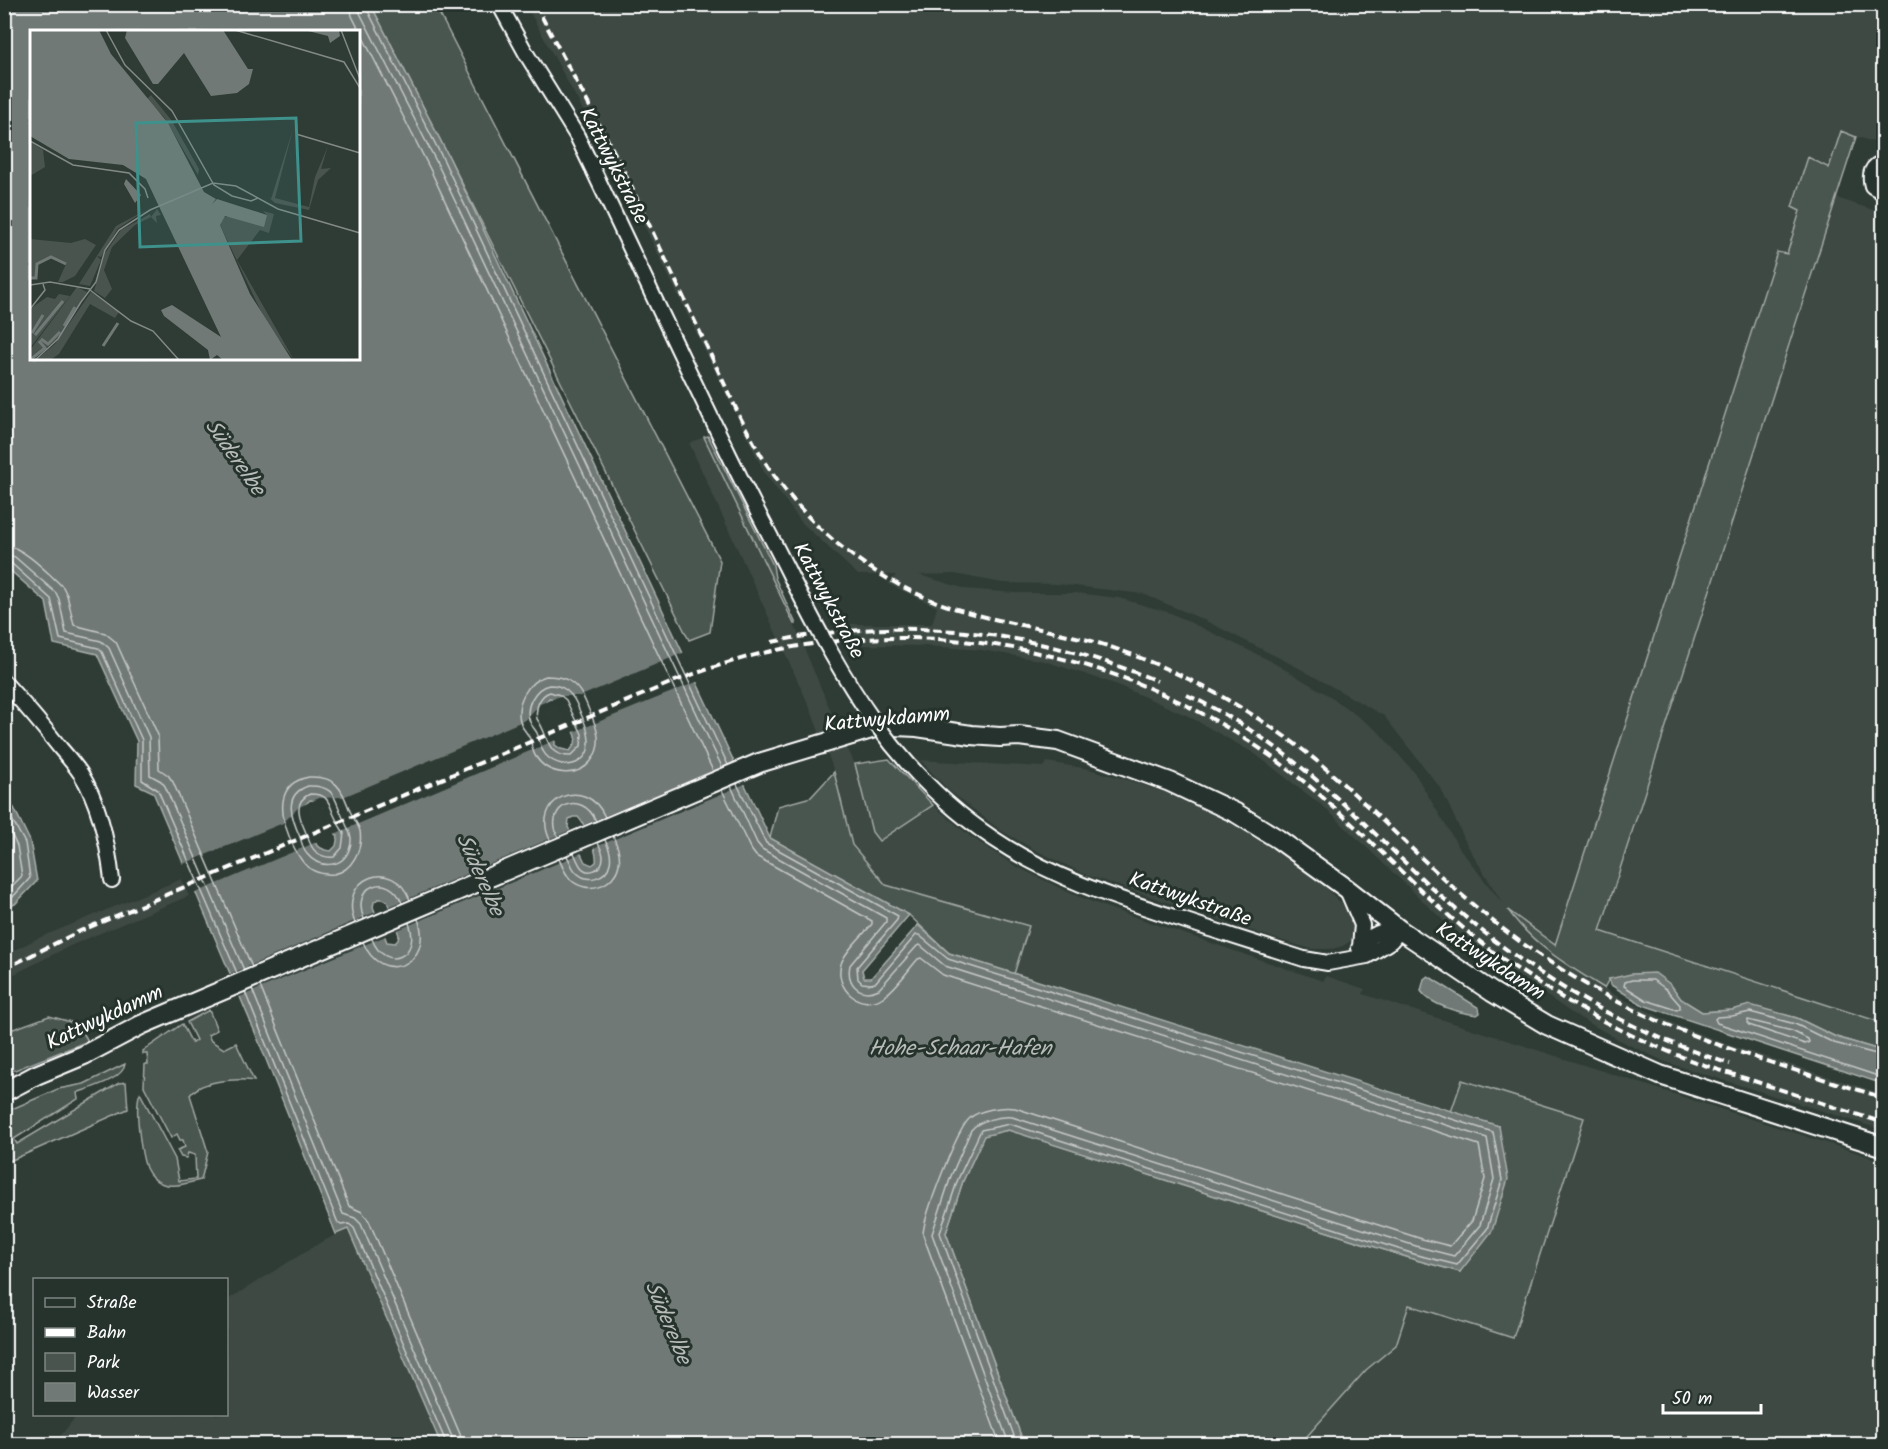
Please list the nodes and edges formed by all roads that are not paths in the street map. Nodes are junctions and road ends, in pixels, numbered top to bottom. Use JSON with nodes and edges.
{"nodes":[{"id":1,"x":499,"y":4,"type":"edge"},
{"id":2,"x":1884,"y":162,"type":"edge"},
{"id":3,"x":1884,"y":193,"type":"edge"},
{"id":4,"x":4,"y":682,"type":"edge"},
{"id":5,"x":112,"y":880,"type":"dead end"},
{"id":6,"x":1346,"y":888,"type":"junction"},
{"id":7,"x":1400,"y":930,"type":"junction"},
{"id":8,"x":1357,"y":952,"type":"junction"},
{"id":9,"x":4,"y":1092,"type":"edge"},
{"id":10,"x":1884,"y":1147,"type":"edge"}],
"edges":[{"from":1,"to":8,"type":"street","name":"Kattwykstraße","bridge":true},
{"from":2,"to":3,"type":"street"},
{"from":4,"to":5,"type":"street"},
{"from":6,"to":7,"type":"main road","name":"Kattwykdamm"},
{"from":6,"to":8,"type":"street"},
{"from":6,"to":9,"type":"main road","name":"Kattwykdamm"},
{"from":7,"to":8,"type":"street","name":"Kattwykstraße"},
{"from":7,"to":10,"type":"main road","name":"Kattwykdamm"}]}
